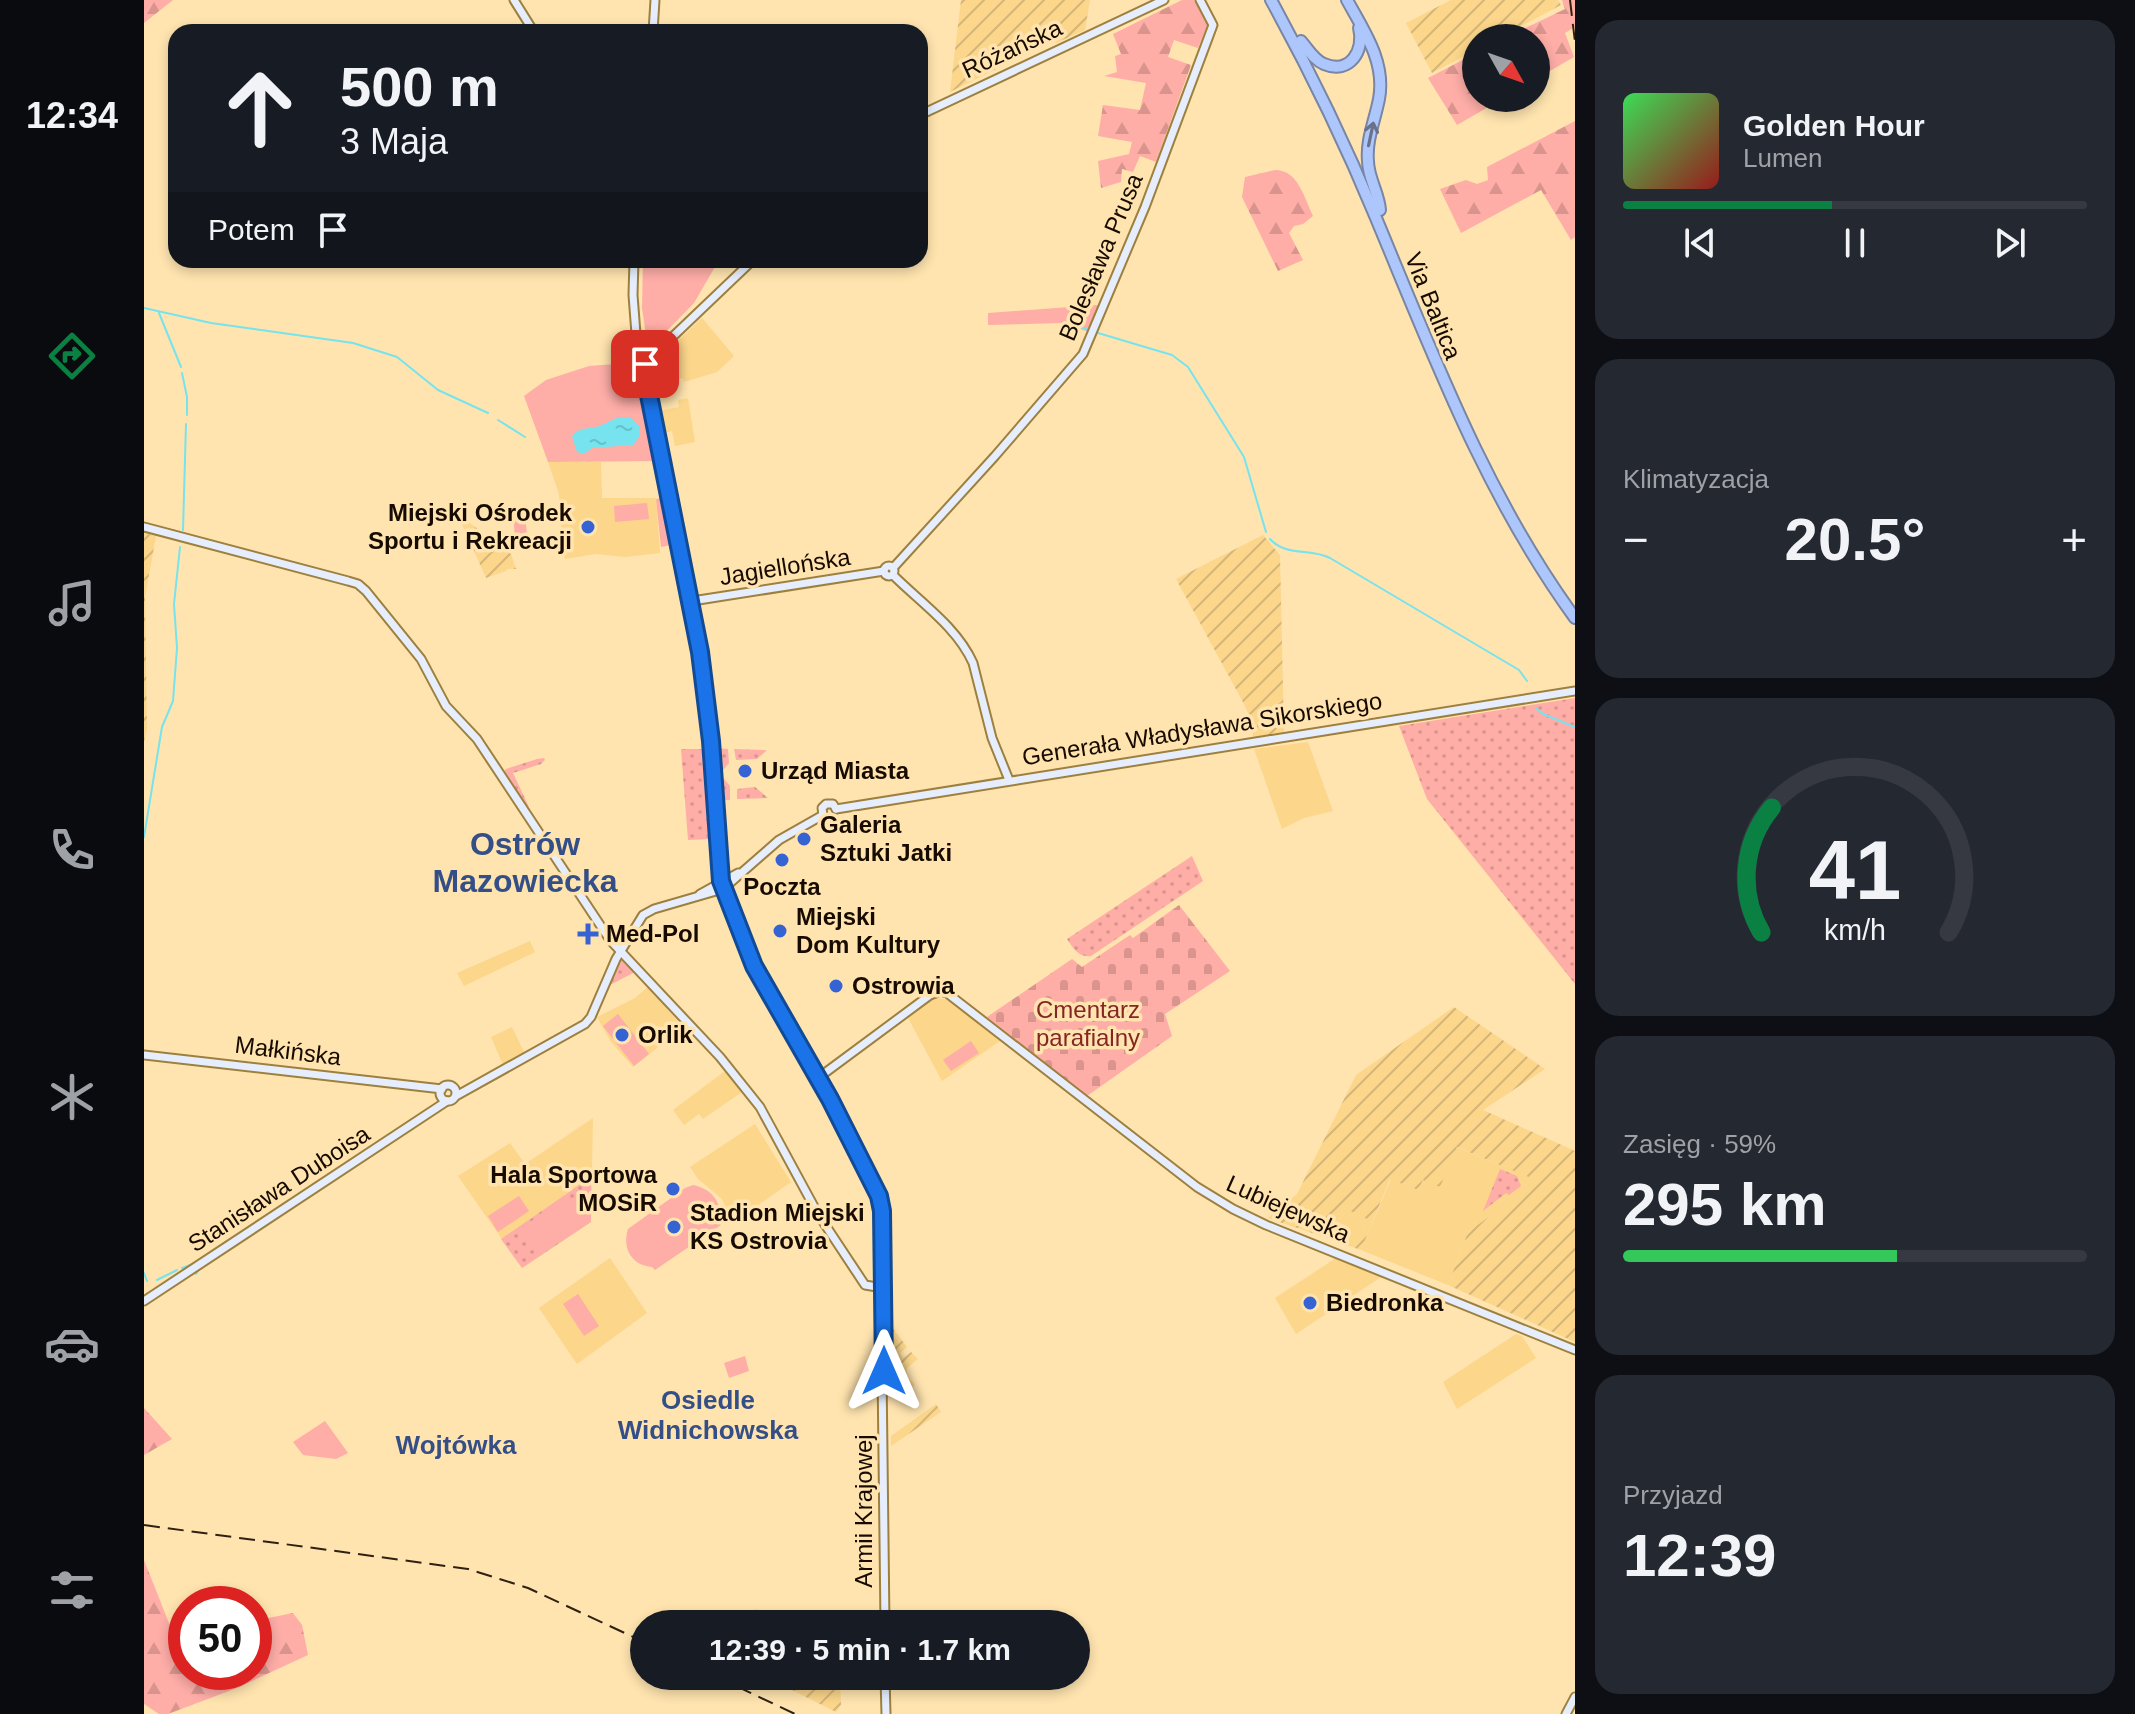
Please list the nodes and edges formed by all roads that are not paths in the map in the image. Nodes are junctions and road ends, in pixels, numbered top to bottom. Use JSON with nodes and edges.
{"nodes":[{"id":1,"x":514,"y":0,"type":"edge"},
{"id":2,"x":655,"y":0,"type":"edge"},
{"id":3,"x":1164,"y":0,"type":"edge"},
{"id":4,"x":1200,"y":0,"type":"edge"},
{"id":5,"x":1271,"y":0,"type":"edge"},
{"id":6,"x":1279,"y":0,"type":"edge"},
{"id":7,"x":1347,"y":0,"type":"edge"},
{"id":8,"x":1355,"y":15,"type":"junction"},
{"id":9,"x":529,"y":24,"type":"edge"},
{"id":10,"x":654,"y":24,"type":"edge"},
{"id":11,"x":1301,"y":41,"type":"junction"},
{"id":12,"x":928,"y":111,"type":"edge"},
{"id":13,"x":1380,"y":210,"type":"junction"},
{"id":14,"x":634,"y":268,"type":"edge"},
{"id":15,"x":744,"y":268,"type":"edge"},
{"id":16,"x":645,"y":354,"type":"junction"},
{"id":17,"x":144,"y":527,"type":"edge"},
{"id":18,"x":893,"y":571,"type":"junction"},
{"id":19,"x":692,"y":601,"type":"junction"},
{"id":20,"x":1575,"y":607,"type":"edge"},
{"id":21,"x":1575,"y":618,"type":"edge"},
{"id":22,"x":1575,"y":691,"type":"edge"},
{"id":23,"x":1009,"y":780,"type":"junction"},
{"id":24,"x":719,"y":867,"type":"junction"},
{"id":25,"x":743,"y":869,"type":"junction"},
{"id":26,"x":734,"y":875,"type":"junction"},
{"id":27,"x":722,"y":885,"type":"junction"},
{"id":28,"x":621,"y":950,"type":"junction"},
{"id":29,"x":144,"y":1055,"type":"edge"},
{"id":30,"x":818,"y":1078,"type":"junction"},
{"id":31,"x":456,"y":1093,"type":"junction"},
{"id":32,"x":443,"y":1096,"type":"junction"},
{"id":33,"x":883,"y":1288,"type":"junction"},
{"id":34,"x":144,"y":1301,"type":"edge"},
{"id":35,"x":1575,"y":1350,"type":"edge"},
{"id":36,"x":885,"y":1610,"type":"edge"},
{"id":37,"x":885,"y":1690,"type":"edge"},
{"id":38,"x":1575,"y":1697,"type":"edge"},
{"id":39,"x":886,"y":1714,"type":"edge"},
{"id":40,"x":1566,"y":1714,"type":"edge"}],
"edges":[{"from":1,"to":9,"type":"street"},
{"from":2,"to":10,"type":"street"},
{"from":3,"to":12,"type":"street","name":"Różańska"},
{"from":4,"to":18,"type":"street","name":"Bolesława Prusa"},
{"from":5,"to":21,"type":"highway","name":"Via Baltica"},
{"from":6,"to":11,"type":"highway","name":"Via Baltica"},
{"from":7,"to":8,"type":"highway"},
{"from":8,"to":11,"type":"highway"},
{"from":13,"to":8,"type":"highway","one_way":true},
{"from":11,"to":13,"type":"highway","name":"Via Baltica"},
{"from":13,"to":20,"type":"highway","name":"Via Baltica"},
{"from":14,"to":16,"type":"street"},
{"from":15,"to":16,"type":"street"},
{"from":16,"to":19,"type":"street","name":"Armii Krajowej"},
{"from":17,"to":28,"type":"street"},
{"from":18,"to":19,"type":"street","name":"Jagiellońska"},
{"from":18,"to":23,"type":"street"},
{"from":19,"to":24,"type":"street","name":"Armii Krajowej"},
{"from":22,"to":23,"type":"street","name":"Generała Władysława Sikorskiego"},
{"from":23,"to":25,"type":"street","name":"Generała Władysława Sikorskiego"},
{"from":24,"to":26,"type":"street"},
{"from":24,"to":27,"type":"street","name":"Armii Krajowej"},
{"from":25,"to":26,"type":"street"},
{"from":25,"to":27,"type":"street"},
{"from":26,"to":27,"type":"street"},
{"from":27,"to":28,"type":"street"},
{"from":27,"to":30,"type":"street","name":"Armii Krajowej"},
{"from":28,"to":31,"type":"street"},
{"from":28,"to":33,"type":"street"},
{"from":29,"to":32,"type":"street","name":"Małkińska"},
{"from":30,"to":33,"type":"street","name":"Armii Krajowej"},
{"from":30,"to":35,"type":"street","name":"Lubiejewska"},
{"from":31,"to":32,"type":"street"},
{"from":31,"to":32,"type":"street","name":"Małkińska"},
{"from":32,"to":34,"type":"street","name":"Stanisława Duboisa"},
{"from":33,"to":36,"type":"street","name":"Armii Krajowej"},
{"from":37,"to":39,"type":"street"},
{"from":38,"to":40,"type":"street"}]}
